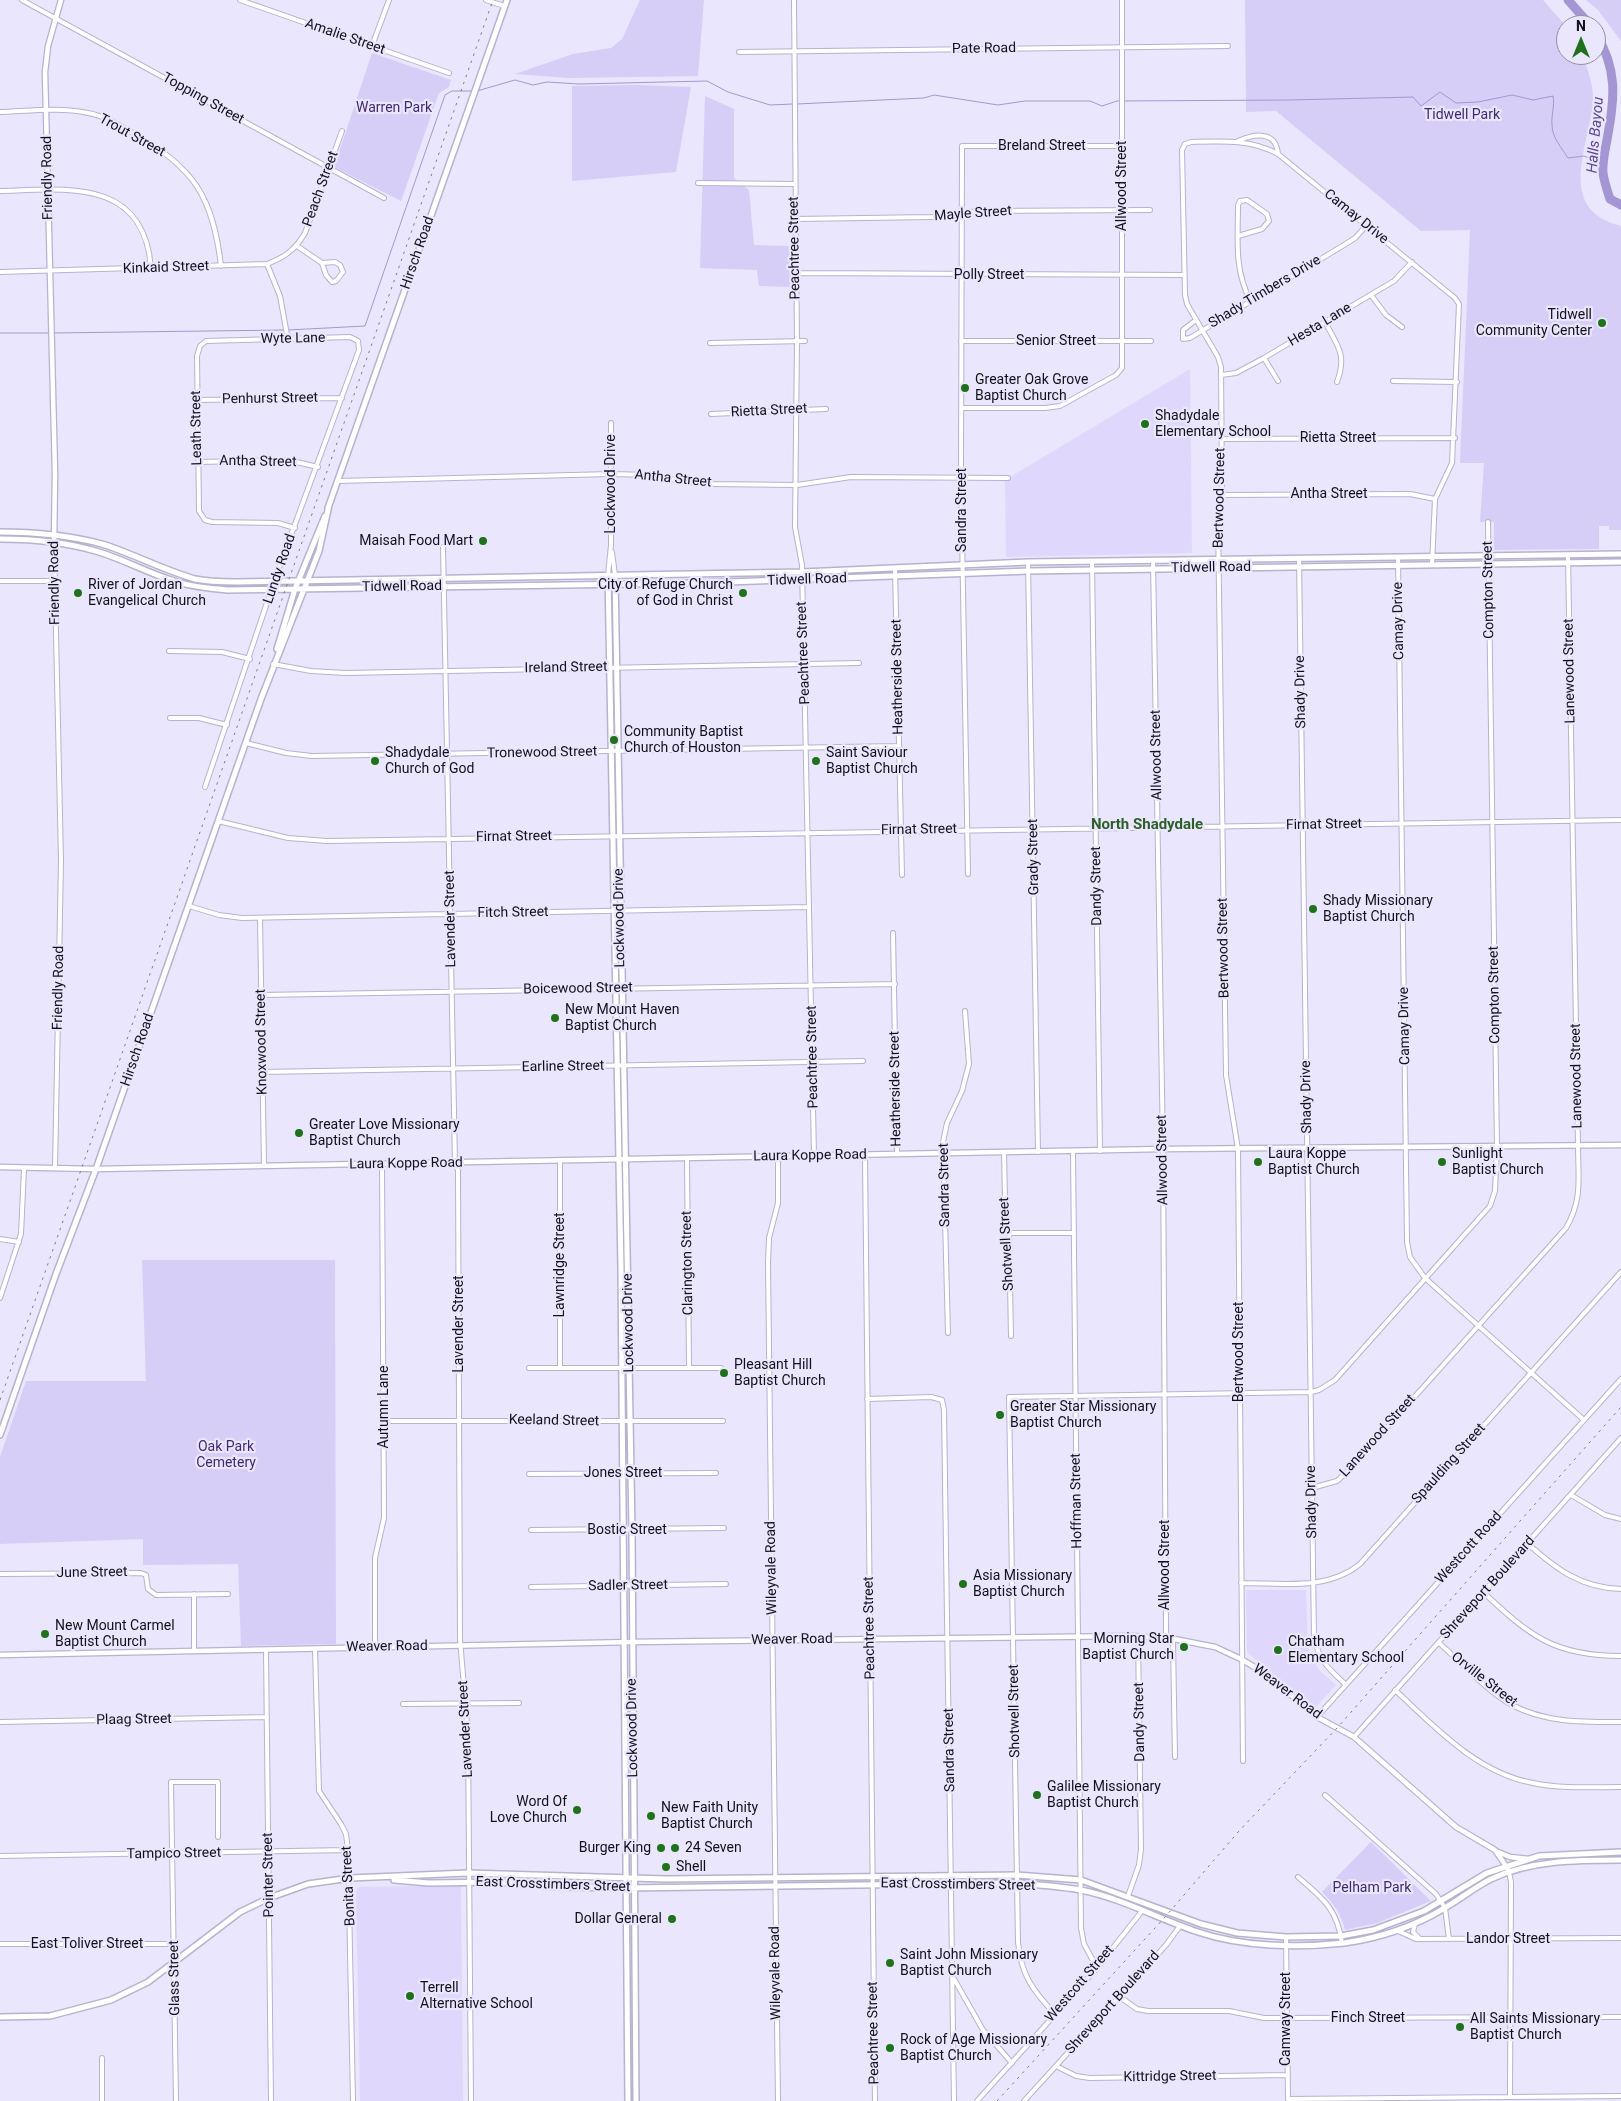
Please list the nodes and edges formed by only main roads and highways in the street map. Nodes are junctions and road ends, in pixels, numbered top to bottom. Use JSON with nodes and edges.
{"nodes":[{"id":1,"x":507,"y":0,"type":"edge"},
{"id":2,"x":329,"y":505,"type":"junction"},
{"id":3,"x":0,"y":532,"type":"edge"},
{"id":4,"x":0,"y":539,"type":"edge"},
{"id":5,"x":1621,"y":554,"type":"edge"},
{"id":6,"x":130,"y":556,"type":"junction"},
{"id":7,"x":127,"y":562,"type":"junction"},
{"id":8,"x":1621,"y":562,"type":"edge"},
{"id":9,"x":702,"y":574,"type":"junction"},
{"id":10,"x":608,"y":575,"type":"junction"},
{"id":11,"x":615,"y":575,"type":"junction"},
{"id":12,"x":528,"y":576,"type":"junction"},
{"id":13,"x":197,"y":579,"type":"junction"},
{"id":14,"x":386,"y":579,"type":"junction"},
{"id":15,"x":298,"y":581,"type":"junction"},
{"id":16,"x":308,"y":581,"type":"junction"},
{"id":17,"x":701,"y":583,"type":"junction"},
{"id":18,"x":529,"y":584,"type":"junction"},
{"id":19,"x":608,"y":584,"type":"junction"},
{"id":20,"x":616,"y":584,"type":"junction"},
{"id":21,"x":195,"y":587,"type":"junction"},
{"id":22,"x":387,"y":588,"type":"junction"},
{"id":23,"x":296,"y":589,"type":"junction"},
{"id":24,"x":305,"y":589,"type":"junction"},
{"id":25,"x":274,"y":664,"type":"junction"},
{"id":26,"x":0,"y":1435,"type":"edge"},
{"id":27,"x":632,"y":1704,"type":"junction"},
{"id":28,"x":624,"y":1705,"type":"junction"},
{"id":29,"x":634,"y":1797,"type":"junction"},
{"id":30,"x":626,"y":1798,"type":"junction"},
{"id":31,"x":1618,"y":1852,"type":"edge"},
{"id":32,"x":1614,"y":1860,"type":"junction"},
{"id":33,"x":1621,"y":1860,"type":"edge"},
{"id":34,"x":550,"y":1876,"type":"junction"},
{"id":35,"x":382,"y":1878,"type":"junction"},
{"id":36,"x":631,"y":1879,"type":"junction"},
{"id":37,"x":548,"y":1886,"type":"junction"},
{"id":38,"x":631,"y":1888,"type":"junction"},
{"id":39,"x":635,"y":1973,"type":"junction"},
{"id":40,"x":628,"y":1974,"type":"junction"},
{"id":41,"x":0,"y":2017,"type":"edge"},
{"id":42,"x":628,"y":2076,"type":"junction"},
{"id":43,"x":635,"y":2076,"type":"junction"},
{"id":44,"x":628,"y":2101,"type":"edge"},
{"id":45,"x":636,"y":2101,"type":"edge"}],
"edges":[{"from":1,"to":2,"type":"main road","name":"Hirsch Road"},
{"from":2,"to":15,"type":"main road","name":"Hirsch Road"},
{"from":2,"to":16,"type":"main road","name":"Hirsch Road"},
{"from":3,"to":6,"type":"main road","name":"Tidwell Road"},
{"from":4,"to":7,"type":"main road","name":"Tidwell Road"},
{"from":5,"to":9,"type":"main road","name":"Tidwell Road"},
{"from":6,"to":7,"type":"main road"},
{"from":6,"to":13,"type":"main road","name":"Tidwell Road"},
{"from":7,"to":21,"type":"main road","name":"Tidwell Road"},
{"from":8,"to":17,"type":"main road","name":"Tidwell Road"},
{"from":9,"to":11,"type":"main road","name":"Tidwell Road"},
{"from":9,"to":17,"type":"main road"},
{"from":10,"to":11,"type":"main road","name":"Tidwell Road"},
{"from":10,"to":12,"type":"main road","name":"Tidwell Road"},
{"from":10,"to":19,"type":"main road","name":"Lockwood Drive"},
{"from":11,"to":20,"type":"main road","name":"Lockwood Drive"},
{"from":12,"to":14,"type":"main road","name":"Tidwell Road"},
{"from":12,"to":18,"type":"main road"},
{"from":13,"to":15,"type":"main road","name":"Tidwell Road"},
{"from":13,"to":21,"type":"main road"},
{"from":14,"to":16,"type":"main road","name":"Tidwell Road"},
{"from":14,"to":22,"type":"main road"},
{"from":15,"to":16,"type":"main road","name":"Tidwell Road"},
{"from":15,"to":23,"type":"main road","name":"Hirsch Road"},
{"from":16,"to":24,"type":"main road","name":"Hirsch Road"},
{"from":17,"to":20,"type":"main road","name":"Tidwell Road"},
{"from":18,"to":19,"type":"main road","name":"Tidwell Road"},
{"from":18,"to":22,"type":"main road","name":"Tidwell Road"},
{"from":19,"to":20,"type":"main road","name":"Tidwell Road"},
{"from":19,"to":28,"type":"main road","name":"Lockwood Drive"},
{"from":20,"to":27,"type":"main road","name":"Lockwood Drive"},
{"from":21,"to":23,"type":"main road","name":"Tidwell Road"},
{"from":22,"to":24,"type":"main road","name":"Tidwell Road"},
{"from":23,"to":24,"type":"main road","name":"Tidwell Road"},
{"from":23,"to":25,"type":"main road","name":"Hirsch Road"},
{"from":24,"to":25,"type":"main road","name":"Hirsch Road"},
{"from":25,"to":26,"type":"main road","name":"Hirsch Road"},
{"from":27,"to":28,"type":"main road"},
{"from":27,"to":29,"type":"main road","name":"Lockwood Drive"},
{"from":28,"to":30,"type":"main road","name":"Lockwood Drive"},
{"from":29,"to":30,"type":"main road"},
{"from":29,"to":36,"type":"main road","name":"Lockwood Drive"},
{"from":30,"to":36,"type":"main road","name":"Lockwood Drive"},
{"from":31,"to":32,"type":"main road"},
{"from":31,"to":36,"type":"main road","name":"East Crosstimbers Street"},
{"from":32,"to":33,"type":"main road"},
{"from":32,"to":38,"type":"main road","name":"East Crosstimbers Street"},
{"from":34,"to":35,"type":"main road","name":"East Crosstimbers Street"},
{"from":34,"to":36,"type":"main road","name":"East Crosstimbers Street"},
{"from":34,"to":37,"type":"main road"},
{"from":35,"to":37,"type":"main road","name":"East Crosstimbers Street"},
{"from":35,"to":41,"type":"main road","name":"East Crosstimbers Street"},
{"from":36,"to":38,"type":"main road","name":"Lockwood Drive"},
{"from":37,"to":38,"type":"main road","name":"East Crosstimbers Street"},
{"from":38,"to":39,"type":"main road","name":"Lockwood Drive"},
{"from":38,"to":40,"type":"main road","name":"Lockwood Drive"},
{"from":39,"to":40,"type":"main road"},
{"from":39,"to":43,"type":"main road","name":"Lockwood Drive"},
{"from":40,"to":42,"type":"main road","name":"Lockwood Drive"},
{"from":42,"to":43,"type":"main road"},
{"from":42,"to":44,"type":"main road","name":"Lockwood Drive"},
{"from":43,"to":45,"type":"main road","name":"Lockwood Drive"}]}
